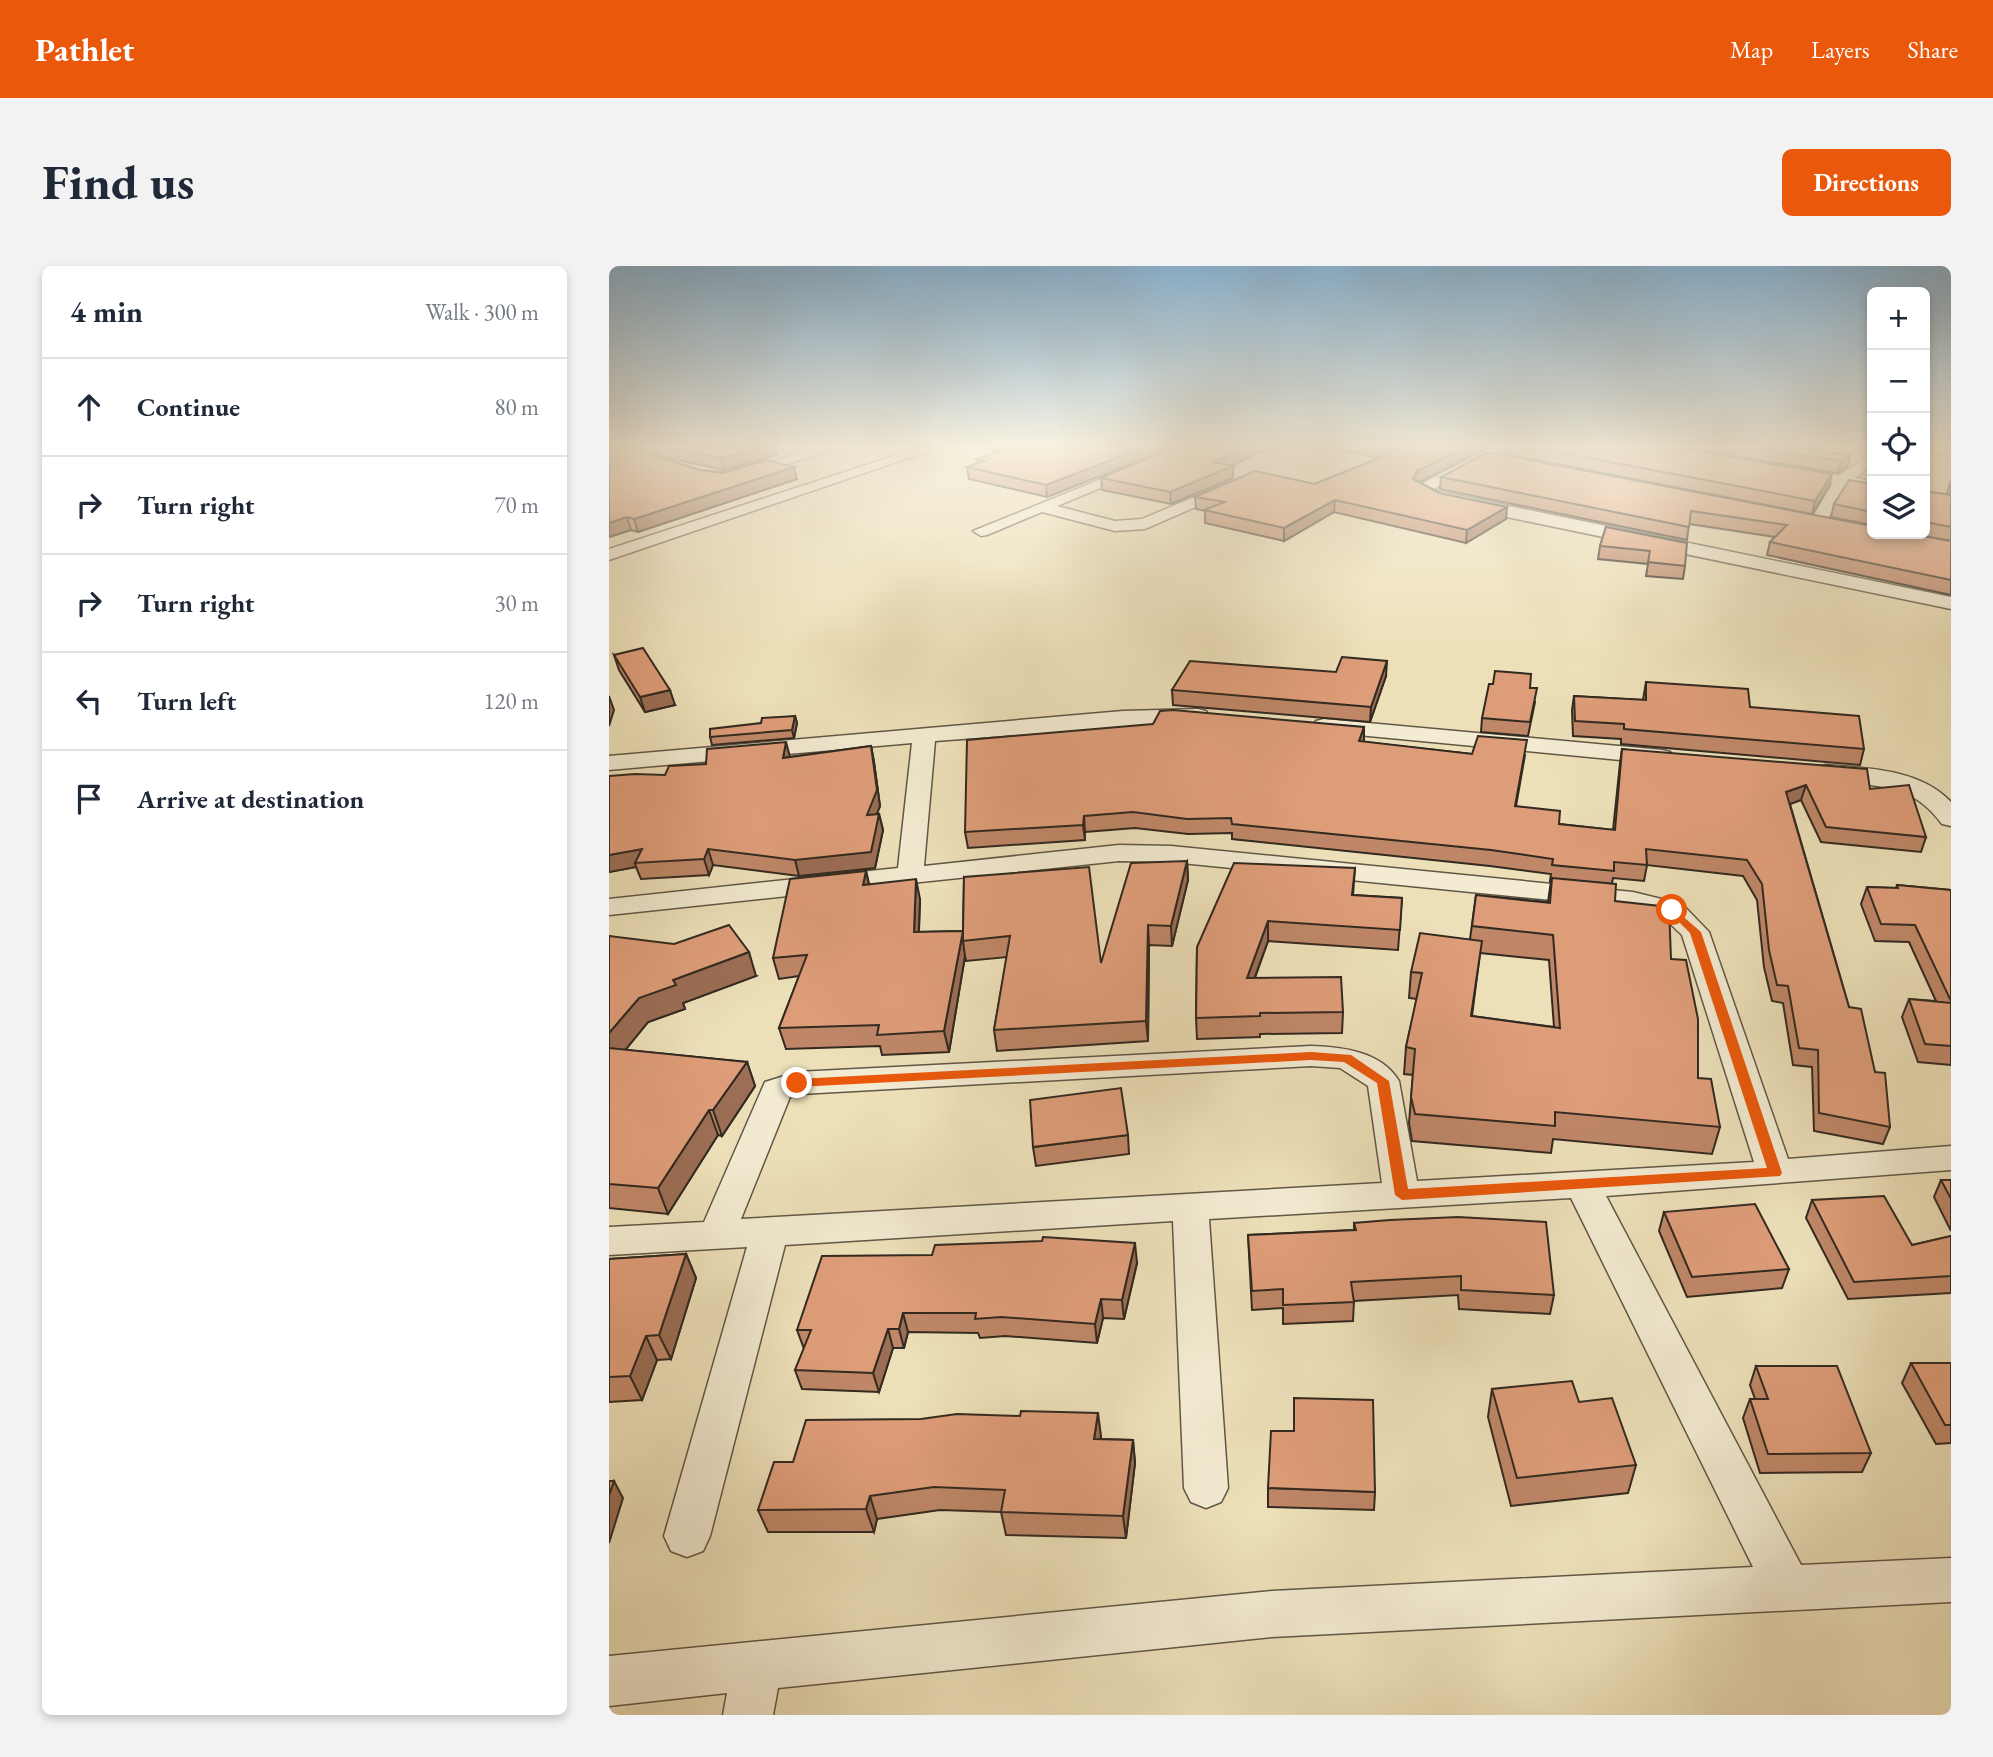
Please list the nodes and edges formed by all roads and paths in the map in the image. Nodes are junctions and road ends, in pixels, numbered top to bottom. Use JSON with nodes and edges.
{"nodes":[{"id":1,"x":734,"y":514,"type":"edge"},
{"id":2,"x":1024,"y":514,"type":"edge"},
{"id":3,"x":1069,"y":514,"type":"edge"},
{"id":4,"x":1169,"y":514,"type":"edge"},
{"id":5,"x":1515,"y":514,"type":"edge"},
{"id":6,"x":1823,"y":514,"type":"edge"},
{"id":7,"x":1817,"y":523,"type":"edge"},
{"id":8,"x":981,"y":531,"type":"dead end"},
{"id":9,"x":609,"y":555,"type":"edge"},
{"id":10,"x":1951,"y":603,"type":"edge"},
{"id":11,"x":1220,"y":718,"type":"edge"},
{"id":12,"x":1300,"y":724,"type":"edge"},
{"id":13,"x":924,"y":735,"type":"junction"},
{"id":14,"x":1686,"y":759,"type":"edge"},
{"id":15,"x":609,"y":763,"type":"edge"},
{"id":16,"x":1810,"y":770,"type":"edge"},
{"id":17,"x":1951,"y":819,"type":"edge"},
{"id":18,"x":910,"y":875,"type":"junction"},
{"id":19,"x":609,"y":907,"type":"edge"},
{"id":20,"x":1951,"y":1158,"type":"edge"},
{"id":21,"x":1775,"y":1173,"type":"junction"},
{"id":22,"x":1582,"y":1184,"type":"junction"},
{"id":23,"x":1402,"y":1195,"type":"junction"},
{"id":24,"x":1190,"y":1207,"type":"junction"},
{"id":25,"x":770,"y":1231,"type":"junction"},
{"id":26,"x":716,"y":1235,"type":"junction"},
{"id":27,"x":609,"y":1241,"type":"edge"},
{"id":28,"x":1206,"y":1488,"type":"dead end"},
{"id":29,"x":687,"y":1536,"type":"dead end"},
{"id":30,"x":1951,"y":1580,"type":"edge"},
{"id":31,"x":1788,"y":1588,"type":"junction"},
{"id":32,"x":757,"y":1668,"type":"junction"},
{"id":33,"x":609,"y":1681,"type":"edge"},
{"id":34,"x":748,"y":1715,"type":"edge"}],
"edges":[{"from":1,"to":9,"type":"street"},
{"from":2,"to":8,"type":"street"},
{"from":3,"to":4,"type":"street"},
{"from":5,"to":10,"type":"street"},
{"from":6,"to":7,"type":"street"},
{"from":11,"to":13,"type":"street"},
{"from":12,"to":14,"type":"street"},
{"from":13,"to":15,"type":"street"},
{"from":13,"to":18,"type":"street"},
{"from":16,"to":17,"type":"street"},
{"from":18,"to":19,"type":"street"},
{"from":18,"to":21,"type":"street"},
{"from":20,"to":21,"type":"street"},
{"from":21,"to":22,"type":"street"},
{"from":22,"to":23,"type":"street"},
{"from":22,"to":31,"type":"street"},
{"from":23,"to":24,"type":"street"},
{"from":23,"to":26,"type":"street"},
{"from":24,"to":25,"type":"street"},
{"from":24,"to":28,"type":"street"},
{"from":25,"to":26,"type":"street"},
{"from":25,"to":29,"type":"street"},
{"from":26,"to":27,"type":"street"},
{"from":30,"to":31,"type":"street"},
{"from":31,"to":32,"type":"street"},
{"from":32,"to":33,"type":"street"},
{"from":32,"to":34,"type":"street"}]}
